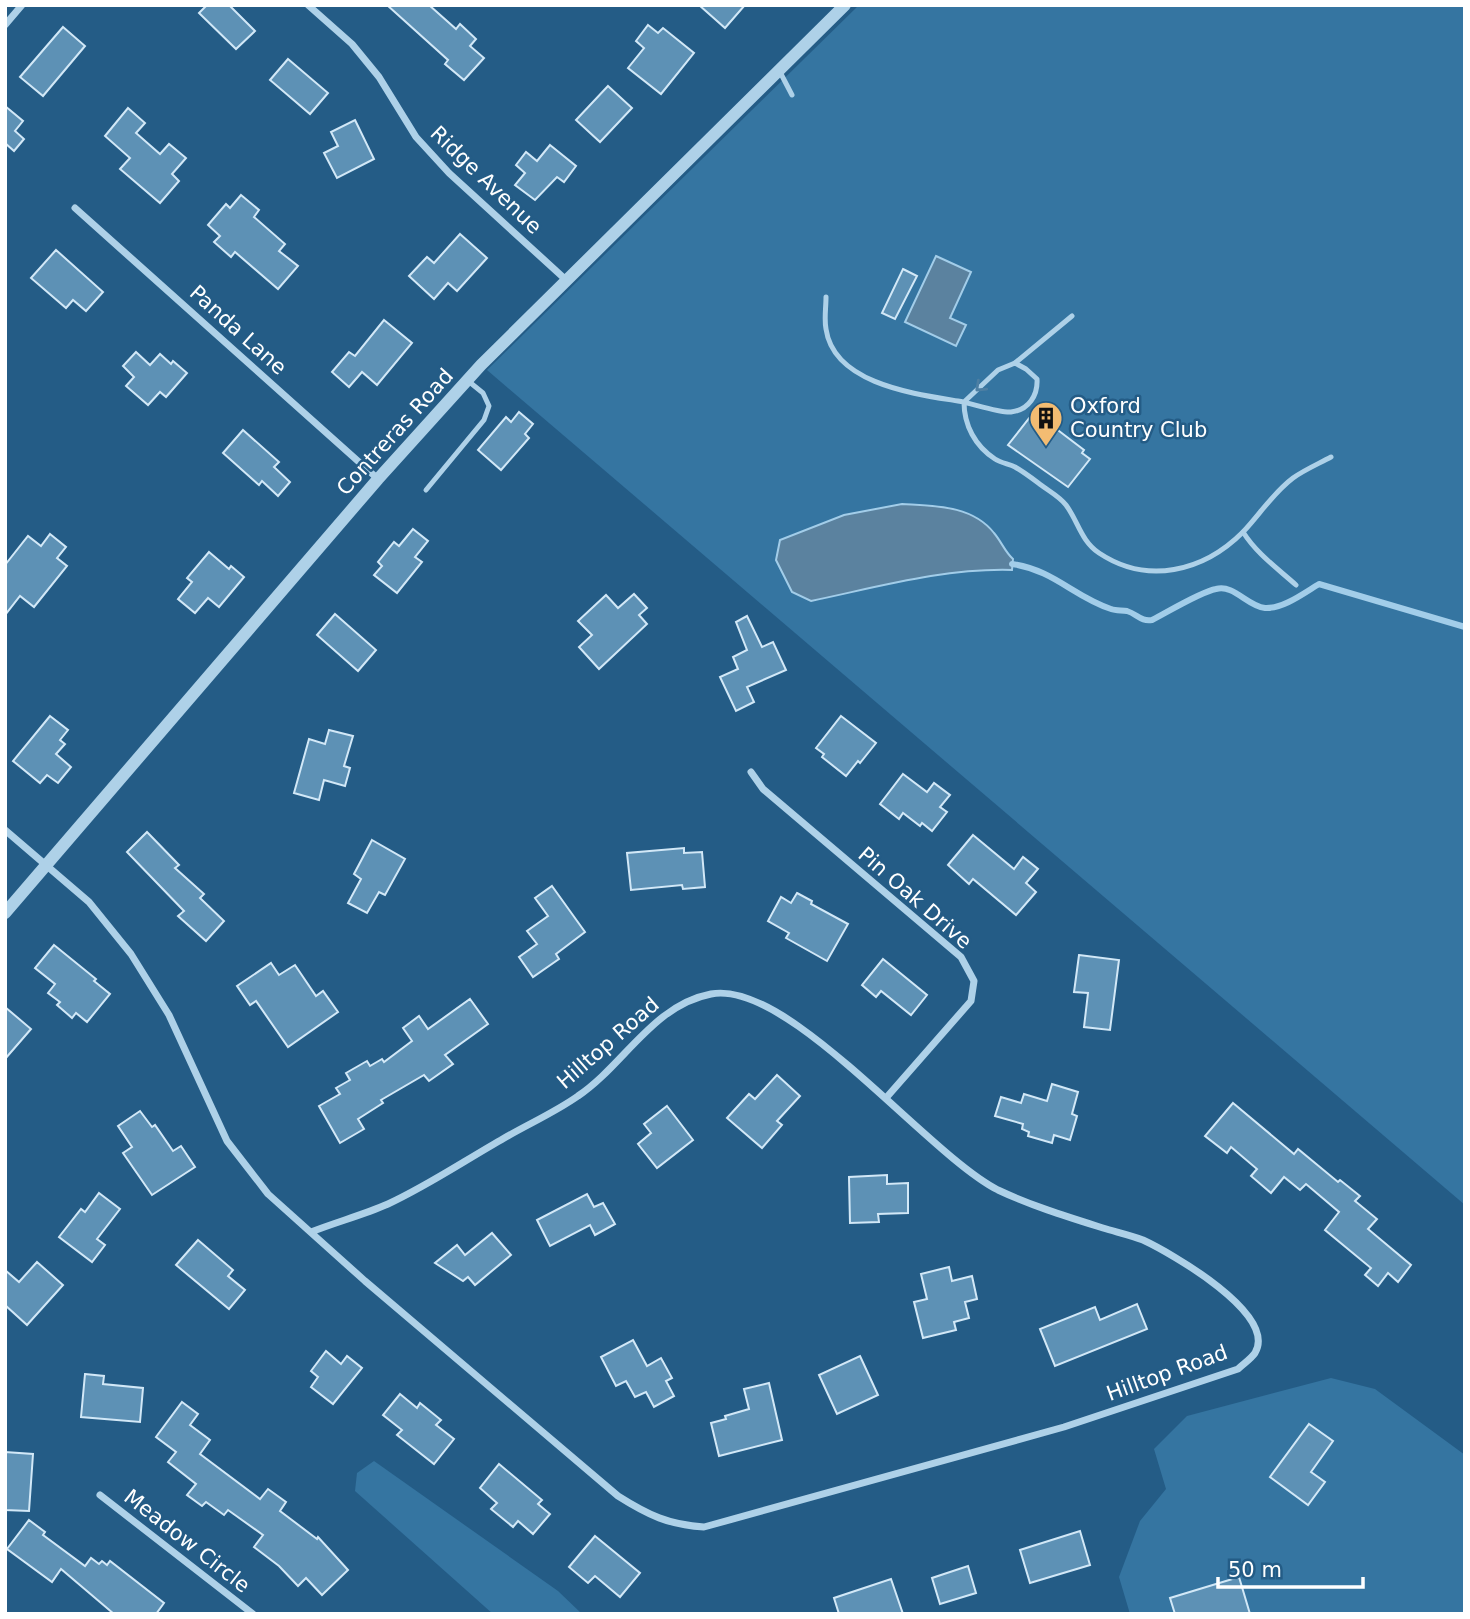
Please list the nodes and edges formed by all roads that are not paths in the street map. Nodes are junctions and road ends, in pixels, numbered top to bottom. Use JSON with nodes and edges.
{"nodes":[{"id":1,"x":22,"y":5,"type":"edge"},
{"id":2,"x":308,"y":5,"type":"edge"},
{"id":3,"x":845,"y":5,"type":"edge"},
{"id":4,"x":5,"y":25,"type":"edge"},
{"id":5,"x":779,"y":70,"type":"junction"},
{"id":6,"x":792,"y":95,"type":"dead end"},
{"id":7,"x":75,"y":208,"type":"dead end"},
{"id":8,"x":565,"y":279,"type":"junction"},
{"id":9,"x":826,"y":297,"type":"dead end"},
{"id":10,"x":1072,"y":316,"type":"dead end"},
{"id":11,"x":1015,"y":363,"type":"junction"},
{"id":12,"x":467,"y":380,"type":"junction"},
{"id":13,"x":964,"y":402,"type":"junction"},
{"id":14,"x":1331,"y":457,"type":"dead end"},
{"id":15,"x":377,"y":479,"type":"junction"},
{"id":16,"x":426,"y":490,"type":"dead end"},
{"id":17,"x":1243,"y":532,"type":"junction"},
{"id":18,"x":1296,"y":585,"type":"dead end"},
{"id":19,"x":751,"y":772,"type":"dead end"},
{"id":20,"x":5,"y":831,"type":"edge"},
{"id":21,"x":47,"y":865,"type":"junction"},
{"id":22,"x":5,"y":913,"type":"edge"},
{"id":23,"x":886,"y":1098,"type":"junction"},
{"id":24,"x":310,"y":1232,"type":"junction"},
{"id":25,"x":100,"y":1495,"type":"dead end"},
{"id":26,"x":253,"y":1614,"type":"edge"}],
"edges":[{"from":1,"to":4,"type":"street"},
{"from":2,"to":8,"type":"street","name":"Ridge Avenue"},
{"from":3,"to":5,"type":"street","name":"Contreras Road"},
{"from":5,"to":6,"type":"lane"},
{"from":5,"to":8,"type":"street","name":"Contreras Road"},
{"from":7,"to":15,"type":"street","name":"Panda Lane"},
{"from":8,"to":12,"type":"street","name":"Contreras Road"},
{"from":9,"to":13,"type":"lane"},
{"from":10,"to":11,"type":"lane"},
{"from":11,"to":13,"type":"lane","one_way":true},
{"from":11,"to":13,"type":"lane"},
{"from":12,"to":15,"type":"street","name":"Contreras Road"},
{"from":12,"to":16,"type":"lane"},
{"from":13,"to":17,"type":"lane"},
{"from":14,"to":17,"type":"lane"},
{"from":15,"to":21,"type":"street","name":"Contreras Road"},
{"from":17,"to":18,"type":"lane"},
{"from":19,"to":23,"type":"street","name":"Pin Oak Drive"},
{"from":20,"to":21,"type":"street","name":"Hilltop Road"},
{"from":21,"to":22,"type":"street","name":"Contreras Road"},
{"from":21,"to":24,"type":"street","name":"Hilltop Road"},
{"from":23,"to":24,"type":"street","name":"Hilltop Road"},
{"from":23,"to":24,"type":"street","name":"Hilltop Road"},
{"from":25,"to":26,"type":"street","name":"Meadow Circle"}]}
